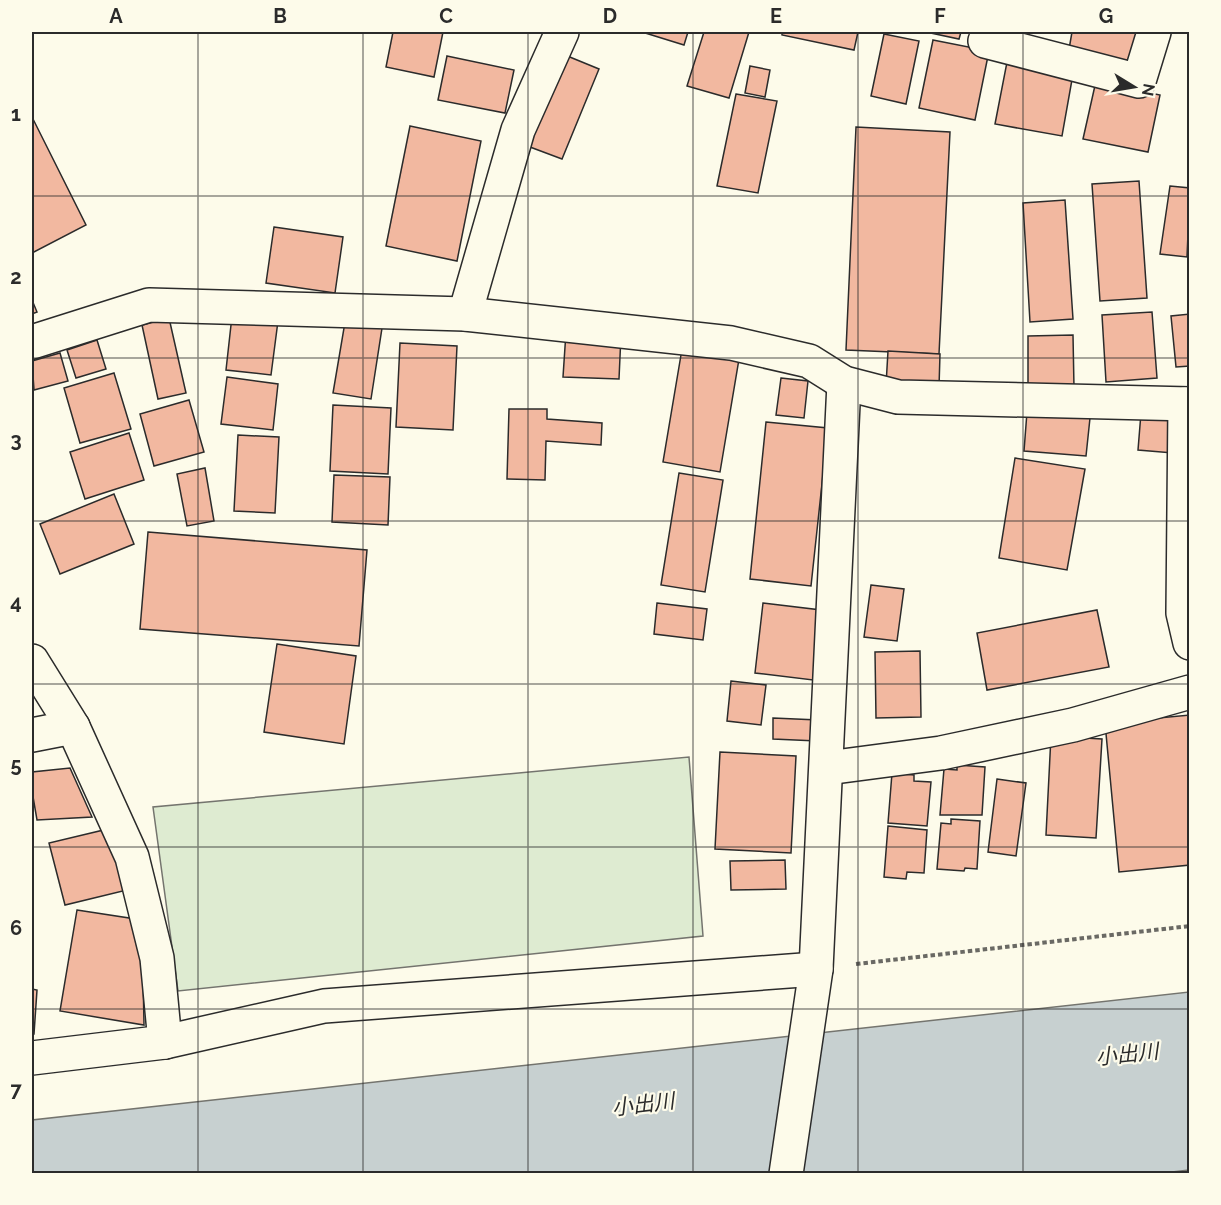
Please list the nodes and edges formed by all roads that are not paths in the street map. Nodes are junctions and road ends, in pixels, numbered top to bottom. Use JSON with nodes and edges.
{"nodes":[{"id":1,"x":562,"y":32,"type":"edge"},
{"id":2,"x":1154,"y":32,"type":"edge"},
{"id":3,"x":985,"y":40,"type":"dead end"},
{"id":4,"x":465,"y":314,"type":"junction"},
{"id":5,"x":32,"y":342,"type":"edge"},
{"id":6,"x":844,"y":383,"type":"junction"},
{"id":7,"x":1187,"y":404,"type":"edge"},
{"id":8,"x":1190,"y":643,"type":"edge"},
{"id":9,"x":32,"y":661,"type":"edge"},
{"id":10,"x":1190,"y":692,"type":"edge"},
{"id":11,"x":73,"y":727,"type":"junction"},
{"id":12,"x":32,"y":735,"type":"edge"},
{"id":13,"x":827,"y":768,"type":"junction"},
{"id":14,"x":815,"y":975,"type":"junction"},
{"id":15,"x":165,"y":1042,"type":"junction"},
{"id":16,"x":32,"y":1058,"type":"edge"},
{"id":17,"x":786,"y":1173,"type":"edge"}],
"edges":[{"from":1,"to":4,"type":"street"},
{"from":2,"to":3,"type":"street"},
{"from":4,"to":5,"type":"street"},
{"from":4,"to":6,"type":"street"},
{"from":6,"to":7,"type":"street"},
{"from":6,"to":13,"type":"street"},
{"from":7,"to":8,"type":"street"},
{"from":9,"to":11,"type":"street"},
{"from":10,"to":13,"type":"street"},
{"from":11,"to":12,"type":"street"},
{"from":11,"to":15,"type":"street"},
{"from":13,"to":14,"type":"street"},
{"from":14,"to":15,"type":"street"},
{"from":14,"to":17,"type":"street"},
{"from":15,"to":16,"type":"street"}]}
